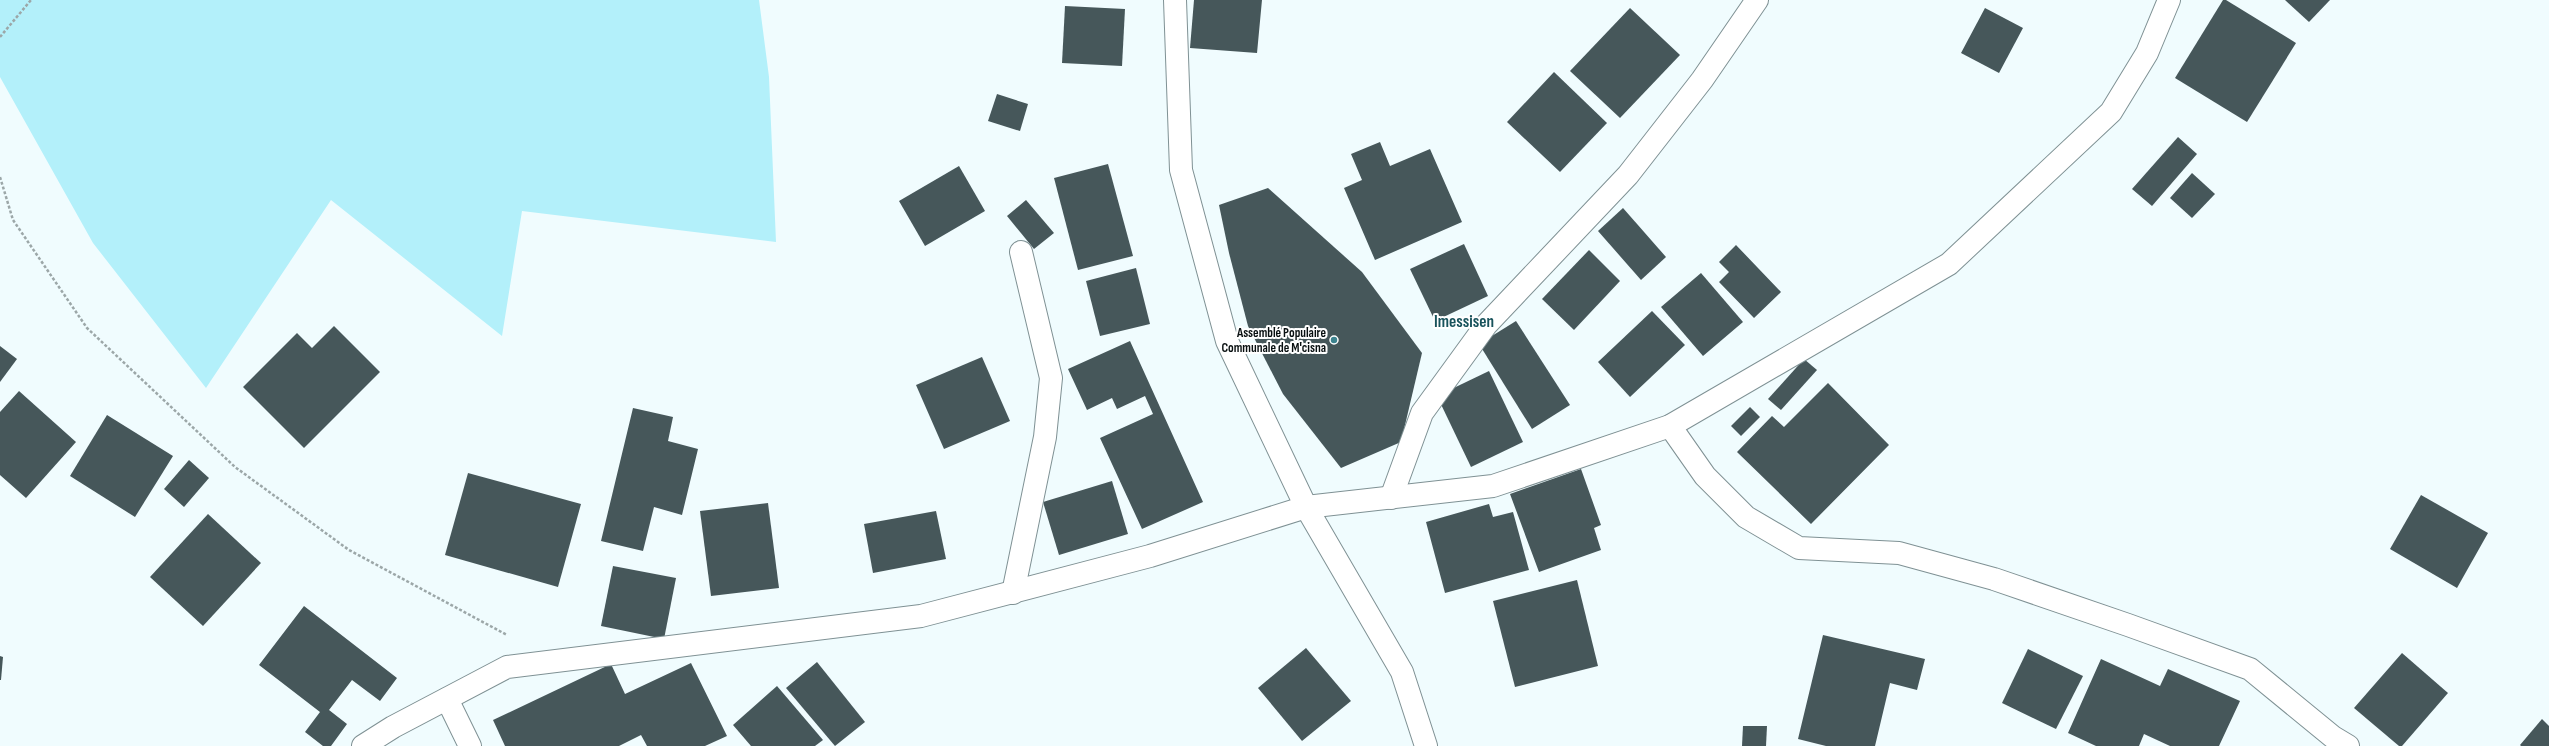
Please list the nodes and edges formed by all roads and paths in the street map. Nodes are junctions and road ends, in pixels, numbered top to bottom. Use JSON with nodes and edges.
{"nodes":[{"id":1,"x":31,"y":0,"type":"edge"},
{"id":2,"x":1175,"y":0,"type":"edge"},
{"id":3,"x":1757,"y":0,"type":"edge"},
{"id":4,"x":2169,"y":0,"type":"edge"},
{"id":5,"x":0,"y":38,"type":"edge"},
{"id":6,"x":0,"y":176,"type":"edge"},
{"id":7,"x":1021,"y":252,"type":"dead end"},
{"id":8,"x":1670,"y":426,"type":"junction"},
{"id":9,"x":1391,"y":498,"type":"junction"},
{"id":10,"x":1306,"y":507,"type":"junction"},
{"id":11,"x":1013,"y":594,"type":"junction"},
{"id":12,"x":514,"y":639,"type":"dead end"},
{"id":13,"x":447,"y":699,"type":"junction"},
{"id":14,"x":363,"y":746,"type":"edge"},
{"id":15,"x":470,"y":746,"type":"edge"},
{"id":16,"x":1426,"y":746,"type":"edge"},
{"id":17,"x":2348,"y":746,"type":"edge"}],
"edges":[{"from":1,"to":5,"type":"path"},
{"from":2,"to":10,"type":"street"},
{"from":3,"to":9,"type":"street"},
{"from":4,"to":8,"type":"street"},
{"from":6,"to":12,"type":"path"},
{"from":7,"to":11,"type":"street"},
{"from":8,"to":9,"type":"street"},
{"from":8,"to":17,"type":"street"},
{"from":9,"to":10,"type":"street"},
{"from":10,"to":11,"type":"street"},
{"from":10,"to":16,"type":"street"},
{"from":11,"to":13,"type":"street"},
{"from":13,"to":14,"type":"street"},
{"from":13,"to":15,"type":"street"}]}
